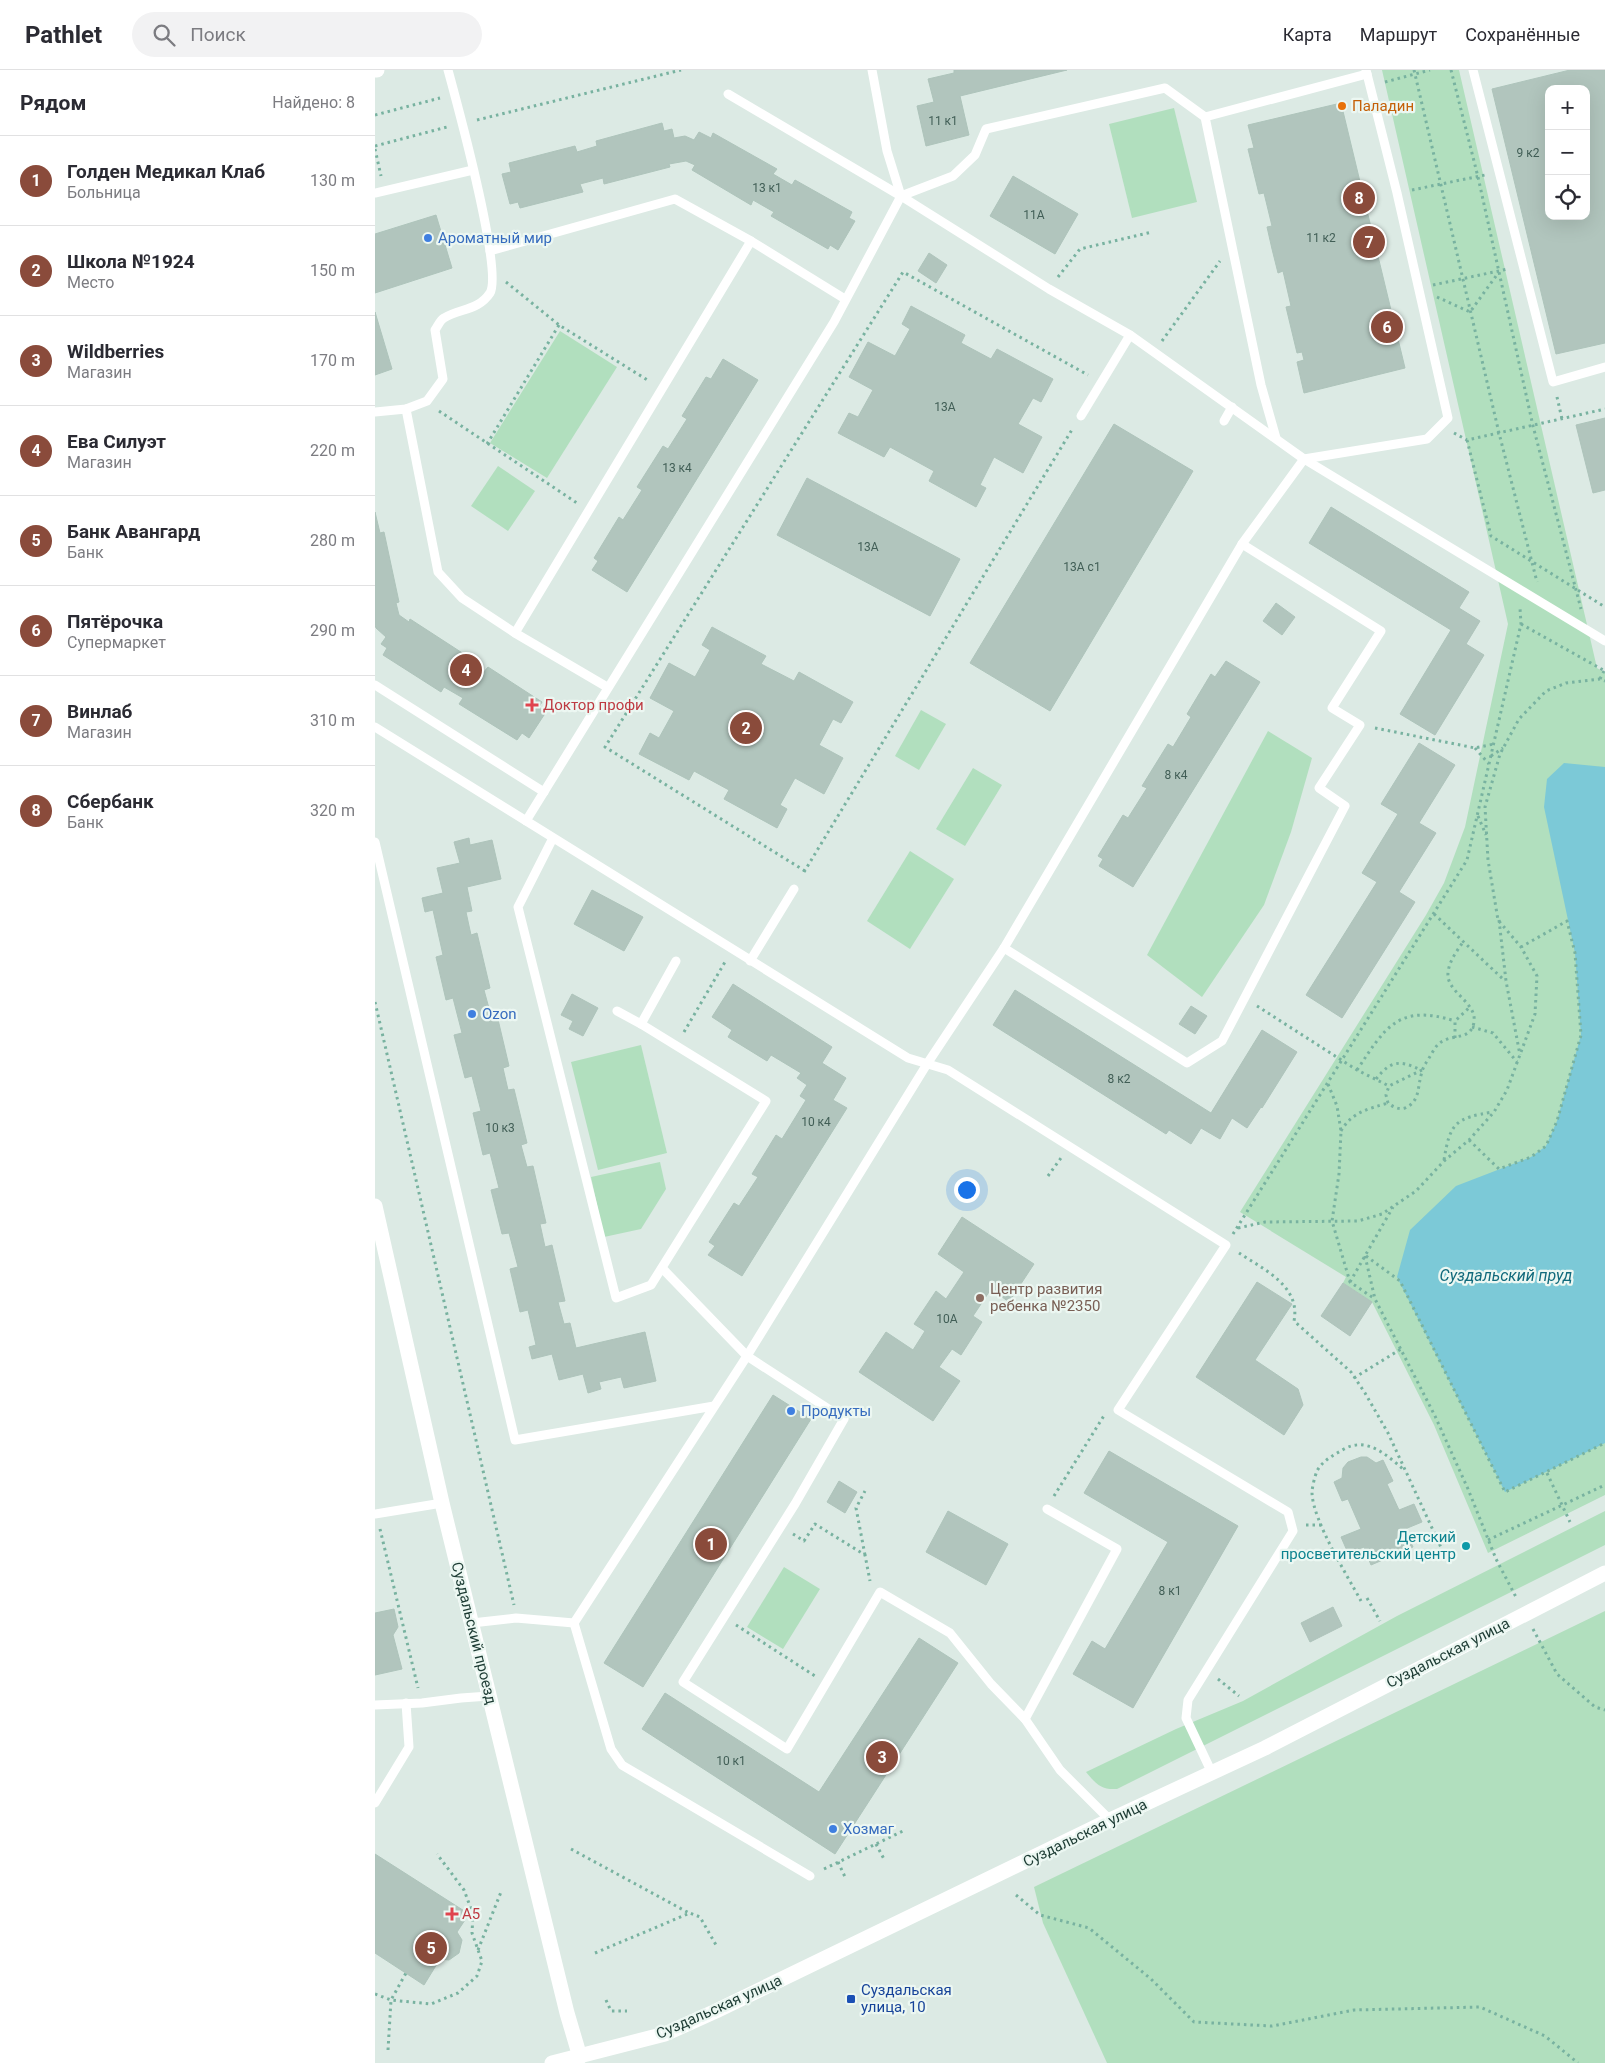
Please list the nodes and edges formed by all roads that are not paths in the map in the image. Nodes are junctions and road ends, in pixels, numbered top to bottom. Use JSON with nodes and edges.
{"nodes":[{"id":1,"x":448,"y":70,"type":"edge"},
{"id":2,"x":872,"y":70,"type":"edge"},
{"id":3,"x":1473,"y":70,"type":"edge"},
{"id":4,"x":1366,"y":72,"type":"edge"},
{"id":5,"x":728,"y":94,"type":"dead end"},
{"id":6,"x":1205,"y":117,"type":"junction"},
{"id":7,"x":473,"y":170,"type":"junction"},
{"id":8,"x":375,"y":193,"type":"edge"},
{"id":9,"x":901,"y":196,"type":"junction"},
{"id":10,"x":751,"y":241,"type":"junction"},
{"id":11,"x":490,"y":251,"type":"junction"},
{"id":12,"x":845,"y":299,"type":"junction"},
{"id":13,"x":1130,"y":334,"type":"junction"},
{"id":14,"x":1605,"y":367,"type":"edge"},
{"id":15,"x":1233,"y":407,"type":"junction"},
{"id":16,"x":406,"y":409,"type":"junction"},
{"id":17,"x":375,"y":412,"type":"edge"},
{"id":18,"x":1081,"y":416,"type":"road end"},
{"id":19,"x":1224,"y":421,"type":"dead end"},
{"id":20,"x":1276,"y":438,"type":"junction"},
{"id":21,"x":1304,"y":459,"type":"junction"},
{"id":22,"x":1242,"y":544,"type":"junction"},
{"id":23,"x":515,"y":633,"type":"junction"},
{"id":24,"x":1605,"y":641,"type":"edge"},
{"id":25,"x":375,"y":685,"type":"edge"},
{"id":26,"x":607,"y":687,"type":"junction"},
{"id":27,"x":375,"y":727,"type":"edge"},
{"id":28,"x":544,"y":792,"type":"junction"},
{"id":29,"x":526,"y":821,"type":"junction"},
{"id":30,"x":553,"y":838,"type":"junction"},
{"id":31,"x":375,"y":842,"type":"edge"},
{"id":32,"x":794,"y":889,"type":"road end"},
{"id":33,"x":1004,"y":948,"type":"junction"},
{"id":34,"x":676,"y":961,"type":"dead end"},
{"id":35,"x":750,"y":961,"type":"junction"},
{"id":36,"x":617,"y":1011,"type":"dead end"},
{"id":37,"x":641,"y":1024,"type":"junction"},
{"id":38,"x":927,"y":1064,"type":"junction"},
{"id":39,"x":375,"y":1206,"type":"edge"},
{"id":40,"x":662,"y":1268,"type":"junction"},
{"id":41,"x":747,"y":1356,"type":"junction"},
{"id":42,"x":714,"y":1406,"type":"junction"},
{"id":43,"x":442,"y":1504,"type":"junction"},
{"id":44,"x":1047,"y":1509,"type":"dead end"},
{"id":45,"x":376,"y":1513,"type":"edge"},
{"id":46,"x":1605,"y":1573,"type":"edge"},
{"id":47,"x":473,"y":1623,"type":"junction"},
{"id":48,"x":575,"y":1623,"type":"junction"},
{"id":49,"x":489,"y":1696,"type":"junction"},
{"id":50,"x":406,"y":1703,"type":"junction"},
{"id":51,"x":375,"y":1705,"type":"edge"},
{"id":52,"x":1025,"y":1719,"type":"junction"},
{"id":53,"x":1212,"y":1773,"type":"junction"},
{"id":54,"x":375,"y":1802,"type":"edge"},
{"id":55,"x":1110,"y":1820,"type":"junction"},
{"id":56,"x":809,"y":1876,"type":"road end"},
{"id":57,"x":580,"y":2057,"type":"junction"},
{"id":58,"x":552,"y":2063,"type":"edge"}],
"edges":[{"from":1,"to":7,"type":"lane"},
{"from":2,"to":9,"type":"lane"},
{"from":3,"to":14,"type":"lane"},
{"from":4,"to":6,"type":"lane"},
{"from":4,"to":21,"type":"lane"},
{"from":5,"to":9,"type":"lane"},
{"from":6,"to":9,"type":"lane"},
{"from":6,"to":20,"type":"lane"},
{"from":7,"to":8,"type":"lane"},
{"from":7,"to":11,"type":"lane"},
{"from":9,"to":12,"type":"lane"},
{"from":9,"to":13,"type":"lane"},
{"from":10,"to":11,"type":"lane"},
{"from":10,"to":12,"type":"lane"},
{"from":10,"to":23,"type":"lane"},
{"from":11,"to":16,"type":"lane"},
{"from":12,"to":26,"type":"lane"},
{"from":13,"to":15,"type":"lane"},
{"from":13,"to":18,"type":"lane"},
{"from":15,"to":19,"type":"lane"},
{"from":15,"to":20,"type":"lane"},
{"from":16,"to":17,"type":"lane"},
{"from":16,"to":23,"type":"lane"},
{"from":20,"to":21,"type":"lane"},
{"from":21,"to":22,"type":"lane"},
{"from":21,"to":24,"type":"lane"},
{"from":22,"to":33,"type":"lane"},
{"from":22,"to":33,"type":"lane"},
{"from":23,"to":26,"type":"lane"},
{"from":25,"to":28,"type":"lane"},
{"from":26,"to":28,"type":"lane"},
{"from":27,"to":29,"type":"lane"},
{"from":28,"to":29,"type":"lane"},
{"from":29,"to":30,"type":"lane"},
{"from":30,"to":35,"type":"lane"},
{"from":30,"to":40,"type":"lane"},
{"from":31,"to":42,"type":"lane"},
{"from":32,"to":35,"type":"lane"},
{"from":33,"to":38,"type":"lane"},
{"from":34,"to":37,"type":"lane"},
{"from":35,"to":38,"type":"lane"},
{"from":36,"to":37,"type":"lane"},
{"from":37,"to":40,"type":"lane"},
{"from":38,"to":41,"type":"lane"},
{"from":38,"to":53,"type":"lane"},
{"from":39,"to":43,"type":"street","name":"Суздальский проезд"},
{"from":40,"to":41,"type":"lane"},
{"from":41,"to":42,"type":"lane"},
{"from":41,"to":52,"type":"lane"},
{"from":42,"to":48,"type":"lane"},
{"from":43,"to":45,"type":"lane"},
{"from":43,"to":47,"type":"street","name":"Суздальский проезд"},
{"from":44,"to":52,"type":"lane"},
{"from":46,"to":53,"type":"street","name":"Суздальская улица"},
{"from":47,"to":48,"type":"lane"},
{"from":47,"to":49,"type":"street","name":"Суздальский проезд"},
{"from":48,"to":56,"type":"lane"},
{"from":49,"to":50,"type":"lane"},
{"from":49,"to":57,"type":"street","name":"Суздальский проезд"},
{"from":50,"to":51,"type":"lane"},
{"from":50,"to":54,"type":"lane"},
{"from":52,"to":55,"type":"lane"},
{"from":53,"to":55,"type":"street","name":"Суздальская улица"},
{"from":55,"to":57,"type":"street","name":"Суздальская улица"},
{"from":57,"to":58,"type":"street","name":"Суздальская улица"}]}
